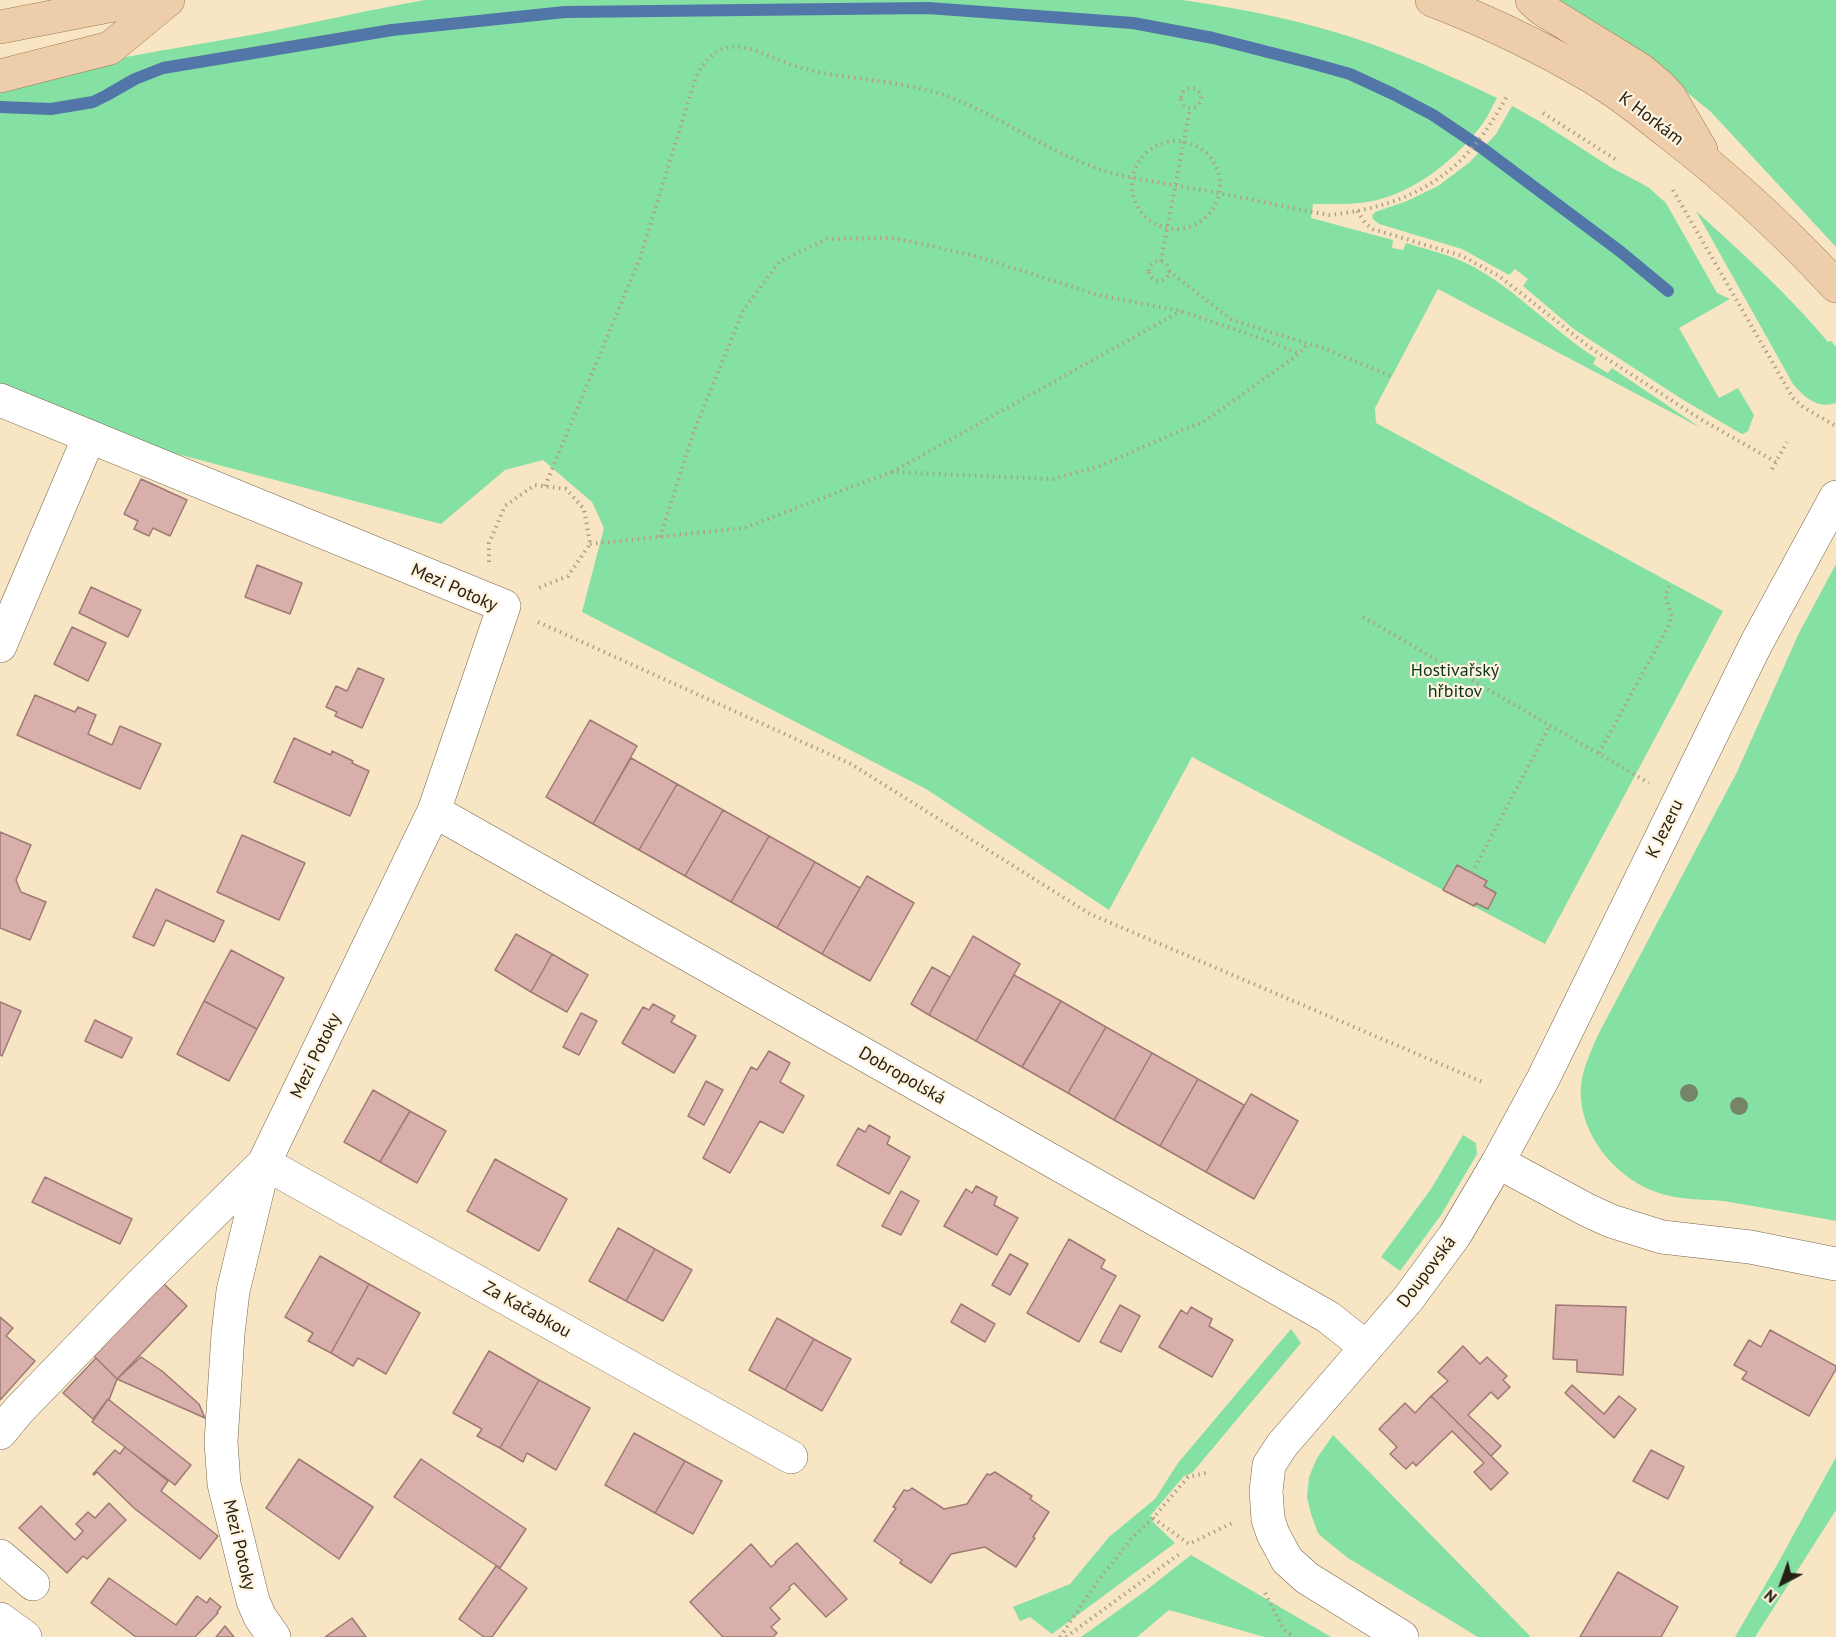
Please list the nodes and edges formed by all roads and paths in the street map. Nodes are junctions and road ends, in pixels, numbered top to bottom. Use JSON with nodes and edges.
{"nodes":[{"id":1,"x":139,"y":0,"type":"edge"},
{"id":2,"x":168,"y":0,"type":"edge"},
{"id":3,"x":1432,"y":0,"type":"edge"},
{"id":4,"x":1532,"y":0,"type":"edge"},
{"id":5,"x":0,"y":27,"type":"edge"},
{"id":6,"x":0,"y":76,"type":"edge"},
{"id":7,"x":1508,"y":94,"type":"dead end"},
{"id":8,"x":1190,"y":108,"type":"junction"},
{"id":9,"x":1543,"y":113,"type":"dead end"},
{"id":10,"x":1184,"y":141,"type":"junction"},
{"id":11,"x":1618,"y":161,"type":"dead end"},
{"id":12,"x":1707,"y":162,"type":"junction"},
{"id":13,"x":1132,"y":177,"type":"junction"},
{"id":14,"x":1175,"y":186,"type":"junction"},
{"id":15,"x":1673,"y":190,"type":"dead end"},
{"id":16,"x":1220,"y":193,"type":"junction"},
{"id":17,"x":1357,"y":212,"type":"junction"},
{"id":18,"x":1167,"y":228,"type":"junction"},
{"id":19,"x":1161,"y":261,"type":"junction"},
{"id":20,"x":1169,"y":271,"type":"junction"},
{"id":21,"x":1836,"y":286,"type":"edge"},
{"id":22,"x":1181,"y":311,"type":"junction"},
{"id":23,"x":1308,"y":343,"type":"junction"},
{"id":24,"x":1299,"y":354,"type":"junction"},
{"id":25,"x":1391,"y":376,"type":"dead end"},
{"id":26,"x":0,"y":400,"type":"edge"},
{"id":27,"x":1836,"y":426,"type":"edge"},
{"id":28,"x":89,"y":437,"type":"junction"},
{"id":29,"x":1787,"y":442,"type":"dead end"},
{"id":30,"x":1776,"y":462,"type":"junction"},
{"id":31,"x":1772,"y":469,"type":"dead end"},
{"id":32,"x":891,"y":472,"type":"junction"},
{"id":33,"x":545,"y":486,"type":"junction"},
{"id":34,"x":1836,"y":497,"type":"edge"},
{"id":35,"x":660,"y":537,"type":"junction"},
{"id":36,"x":590,"y":544,"type":"junction"},
{"id":37,"x":1671,"y":582,"type":"dead end"},
{"id":38,"x":504,"y":606,"type":"junction"},
{"id":39,"x":1364,"y":617,"type":"dead end"},
{"id":40,"x":0,"y":646,"type":"edge"},
{"id":41,"x":1550,"y":725,"type":"junction"},
{"id":42,"x":1599,"y":753,"type":"junction"},
{"id":43,"x":1655,"y":786,"type":"dead end"},
{"id":44,"x":434,"y":811,"type":"junction"},
{"id":45,"x":1472,"y":873,"type":"dead end"},
{"id":46,"x":1485,"y":1083,"type":"dead end"},
{"id":47,"x":1498,"y":1162,"type":"junction"},
{"id":48,"x":264,"y":1163,"type":"junction"},
{"id":49,"x":1836,"y":1264,"type":"edge"},
{"id":50,"x":1366,"y":1347,"type":"junction"},
{"id":51,"x":0,"y":1433,"type":"edge"},
{"id":52,"x":790,"y":1457,"type":"dead end"},
{"id":53,"x":1206,"y":1473,"type":"dead end"},
{"id":54,"x":1266,"y":1506,"type":"junction"},
{"id":55,"x":1153,"y":1518,"type":"junction"},
{"id":56,"x":1182,"y":1551,"type":"dead end"},
{"id":57,"x":0,"y":1556,"type":"edge"},
{"id":58,"x":33,"y":1584,"type":"dead end"},
{"id":59,"x":1265,"y":1593,"type":"dead end"},
{"id":60,"x":0,"y":1619,"type":"edge"},
{"id":61,"x":25,"y":1637,"type":"edge"},
{"id":62,"x":274,"y":1637,"type":"edge"},
{"id":63,"x":1060,"y":1637,"type":"edge"},
{"id":64,"x":1066,"y":1637,"type":"edge"},
{"id":65,"x":1294,"y":1637,"type":"edge"},
{"id":66,"x":1402,"y":1637,"type":"edge"}],
"edges":[{"from":1,"to":5,"type":"main road"},
{"from":2,"to":6,"type":"main road"},
{"from":3,"to":12,"type":"main road","name":"K Horkám"},
{"from":4,"to":12,"type":"main road"},
{"from":7,"to":17,"type":"path"},
{"from":8,"to":8,"type":"path"},
{"from":8,"to":10,"type":"path"},
{"from":9,"to":11,"type":"path"},
{"from":10,"to":13,"type":"path"},
{"from":10,"to":14,"type":"path"},
{"from":10,"to":16,"type":"path"},
{"from":12,"to":21,"type":"main road","name":"K Horkám"},
{"from":13,"to":14,"type":"path"},
{"from":13,"to":18,"type":"path"},
{"from":13,"to":33,"type":"path"},
{"from":14,"to":16,"type":"path"},
{"from":14,"to":18,"type":"path"},
{"from":15,"to":27,"type":"path"},
{"from":16,"to":17,"type":"path"},
{"from":16,"to":18,"type":"path"},
{"from":17,"to":30,"type":"path"},
{"from":18,"to":19,"type":"path"},
{"from":19,"to":20,"type":"path"},
{"from":19,"to":20,"type":"path"},
{"from":20,"to":23,"type":"path"},
{"from":22,"to":24,"type":"path"},
{"from":22,"to":32,"type":"path"},
{"from":22,"to":35,"type":"path"},
{"from":23,"to":24,"type":"path"},
{"from":23,"to":25,"type":"path"},
{"from":24,"to":32,"type":"path"},
{"from":26,"to":28,"type":"street","name":"Mezi Potoky"},
{"from":28,"to":38,"type":"street","name":"Mezi Potoky"},
{"from":28,"to":40,"type":"street"},
{"from":29,"to":30,"type":"path"},
{"from":30,"to":31,"type":"path"},
{"from":32,"to":35,"type":"path"},
{"from":33,"to":36,"type":"path"},
{"from":33,"to":38,"type":"path"},
{"from":34,"to":47,"type":"street","name":"K Jezeru"},
{"from":35,"to":36,"type":"path"},
{"from":36,"to":38,"type":"path"},
{"from":37,"to":42,"type":"path"},
{"from":38,"to":44,"type":"street","name":"Mezi Potoky"},
{"from":38,"to":46,"type":"path"},
{"from":39,"to":41,"type":"path"},
{"from":41,"to":42,"type":"path"},
{"from":41,"to":45,"type":"path"},
{"from":42,"to":43,"type":"path"},
{"from":44,"to":48,"type":"street","name":"Mezi Potoky"},
{"from":44,"to":50,"type":"street","name":"Dobropolská"},
{"from":47,"to":49,"type":"street"},
{"from":47,"to":50,"type":"street","name":"Doupovská"},
{"from":48,"to":51,"type":"street","name":"Mezi Potoky"},
{"from":48,"to":52,"type":"street","name":"Za Kačabkou"},
{"from":48,"to":62,"type":"street","name":"Mezi Potoky"},
{"from":50,"to":54,"type":"street","name":"Doupovská"},
{"from":53,"to":55,"type":"path"},
{"from":54,"to":55,"type":"path"},
{"from":54,"to":66,"type":"street","name":"Doupovská"},
{"from":55,"to":63,"type":"path"},
{"from":56,"to":64,"type":"path"},
{"from":57,"to":58,"type":"street"},
{"from":59,"to":65,"type":"path"},
{"from":60,"to":61,"type":"street"}]}
